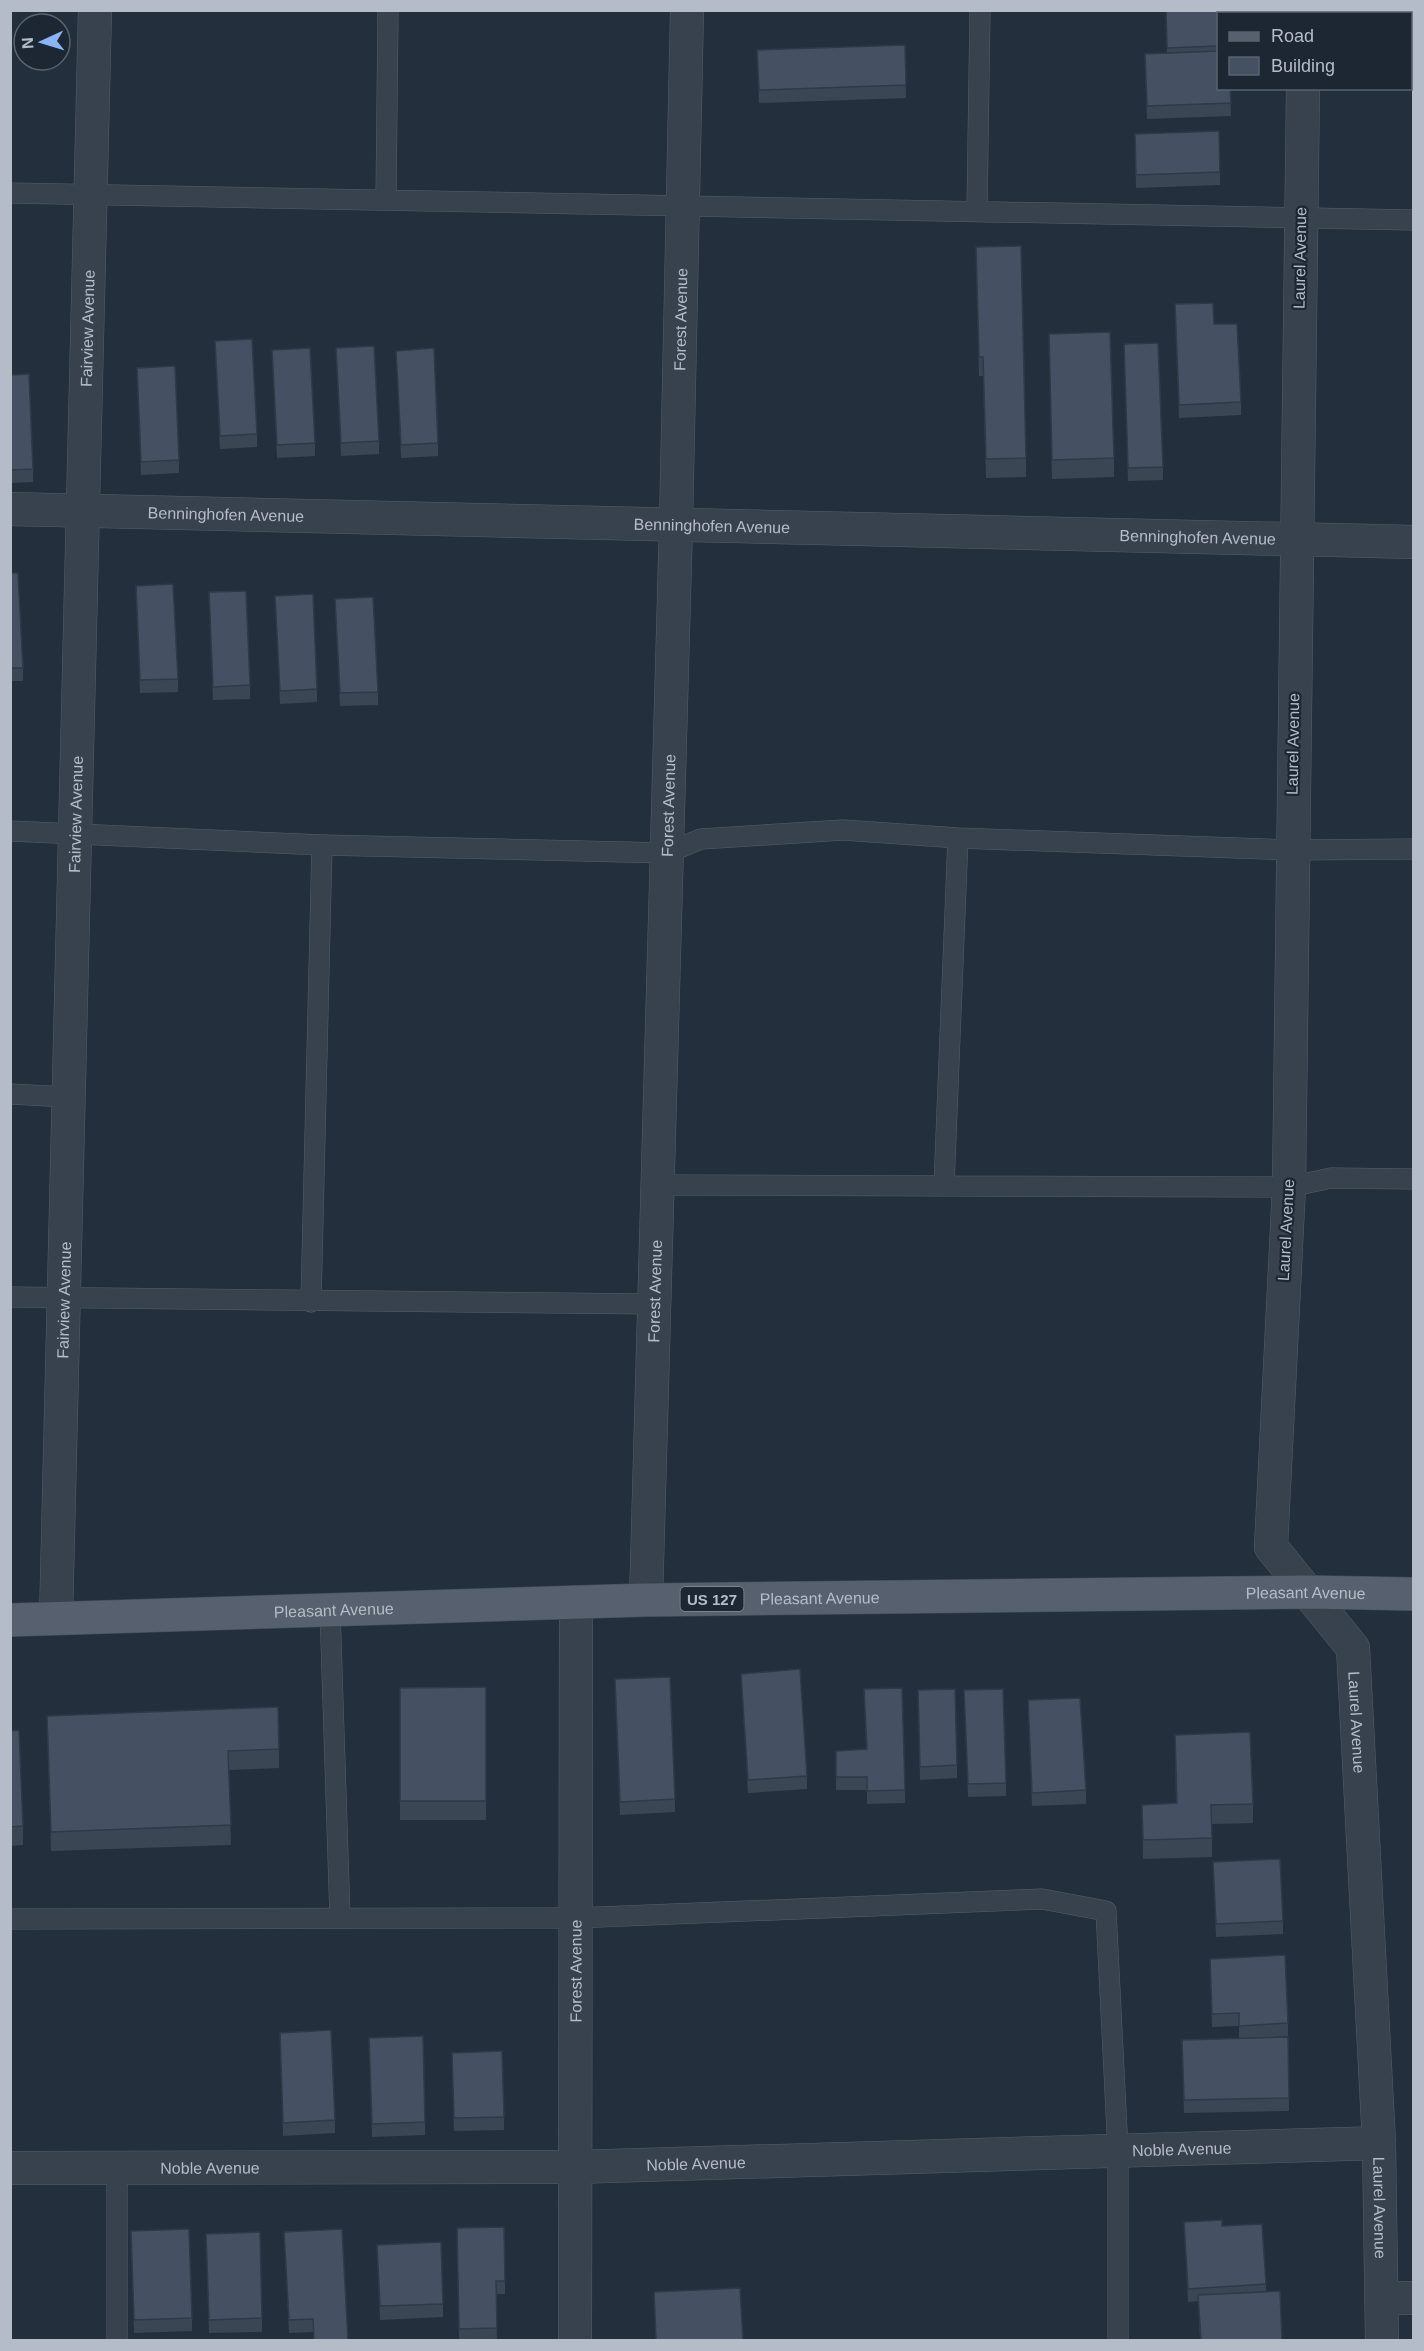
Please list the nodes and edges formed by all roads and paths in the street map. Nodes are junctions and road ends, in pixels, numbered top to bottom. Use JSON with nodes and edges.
{"nodes":[{"id":1,"x":95,"y":10,"type":"edge"},
{"id":2,"x":388,"y":10,"type":"edge"},
{"id":3,"x":687,"y":10,"type":"edge"},
{"id":4,"x":980,"y":10,"type":"edge"},
{"id":5,"x":1303,"y":90,"type":"edge"},
{"id":6,"x":10,"y":193,"type":"edge"},
{"id":7,"x":91,"y":195,"type":"junction"},
{"id":8,"x":386,"y":200,"type":"junction"},
{"id":9,"x":682,"y":205,"type":"junction"},
{"id":10,"x":977,"y":210,"type":"junction"},
{"id":11,"x":1300,"y":217,"type":"junction"},
{"id":12,"x":1413,"y":220,"type":"edge"},
{"id":13,"x":10,"y":509,"type":"edge"},
{"id":14,"x":84,"y":510,"type":"junction"},
{"id":15,"x":676,"y":524,"type":"junction"},
{"id":16,"x":1295,"y":540,"type":"junction"},
{"id":17,"x":1413,"y":542,"type":"edge"},
{"id":18,"x":10,"y":831,"type":"edge"},
{"id":19,"x":75,"y":834,"type":"junction"},
{"id":20,"x":958,"y":838,"type":"junction"},
{"id":21,"x":322,"y":845,"type":"junction"},
{"id":22,"x":1413,"y":849,"type":"edge"},
{"id":23,"x":1292,"y":850,"type":"junction"},
{"id":24,"x":667,"y":853,"type":"junction"},
{"id":25,"x":10,"y":1094,"type":"edge"},
{"id":26,"x":68,"y":1097,"type":"junction"},
{"id":27,"x":1413,"y":1179,"type":"edge"},
{"id":28,"x":657,"y":1185,"type":"junction"},
{"id":29,"x":944,"y":1186,"type":"junction"},
{"id":30,"x":1289,"y":1187,"type":"junction"},
{"id":31,"x":62,"y":1297,"type":"junction"},
{"id":32,"x":10,"y":1298,"type":"edge"},
{"id":33,"x":311,"y":1302,"type":"junction"},
{"id":34,"x":654,"y":1304,"type":"junction"},
{"id":35,"x":1308,"y":1592,"type":"junction"},
{"id":36,"x":1413,"y":1594,"type":"edge"},
{"id":37,"x":646,"y":1600,"type":"junction"},
{"id":38,"x":576,"y":1602,"type":"junction"},
{"id":39,"x":330,"y":1609,"type":"junction"},
{"id":40,"x":56,"y":1618,"type":"junction"},
{"id":41,"x":10,"y":1620,"type":"edge"},
{"id":42,"x":340,"y":1918,"type":"junction"},
{"id":43,"x":575,"y":1918,"type":"junction"},
{"id":44,"x":10,"y":1919,"type":"edge"},
{"id":45,"x":1379,"y":2143,"type":"junction"},
{"id":46,"x":1118,"y":2151,"type":"junction"},
{"id":47,"x":574,"y":2167,"type":"junction"},
{"id":48,"x":10,"y":2168,"type":"edge"},
{"id":49,"x":117,"y":2168,"type":"junction"},
{"id":50,"x":1381,"y":2298,"type":"junction"},
{"id":51,"x":1413,"y":2298,"type":"edge"},
{"id":52,"x":117,"y":2340,"type":"edge"},
{"id":53,"x":574,"y":2340,"type":"edge"},
{"id":54,"x":1118,"y":2340,"type":"edge"},
{"id":55,"x":1382,"y":2340,"type":"edge"}],
"edges":[{"from":1,"to":7,"type":"street","name":"Fairview Avenue"},
{"from":2,"to":8,"type":"lane"},
{"from":3,"to":9,"type":"street","name":"Forest Avenue"},
{"from":4,"to":10,"type":"lane"},
{"from":5,"to":11,"type":"street","name":"Laurel Avenue"},
{"from":6,"to":7,"type":"lane"},
{"from":7,"to":8,"type":"lane"},
{"from":7,"to":14,"type":"street","name":"Fairview Avenue"},
{"from":8,"to":9,"type":"lane"},
{"from":9,"to":10,"type":"lane"},
{"from":9,"to":15,"type":"street","name":"Forest Avenue"},
{"from":10,"to":11,"type":"lane"},
{"from":11,"to":12,"type":"lane"},
{"from":11,"to":16,"type":"street","name":"Laurel Avenue"},
{"from":13,"to":14,"type":"street","name":"Benninghofen Avenue"},
{"from":14,"to":15,"type":"street","name":"Benninghofen Avenue"},
{"from":14,"to":19,"type":"street","name":"Fairview Avenue"},
{"from":15,"to":16,"type":"street","name":"Benninghofen Avenue"},
{"from":15,"to":24,"type":"street","name":"Forest Avenue"},
{"from":16,"to":17,"type":"street","name":"Benninghofen Avenue"},
{"from":16,"to":23,"type":"street","name":"Laurel Avenue"},
{"from":18,"to":19,"type":"lane"},
{"from":19,"to":21,"type":"lane"},
{"from":19,"to":26,"type":"street","name":"Fairview Avenue"},
{"from":20,"to":23,"type":"lane"},
{"from":20,"to":24,"type":"lane"},
{"from":20,"to":29,"type":"lane"},
{"from":21,"to":24,"type":"lane"},
{"from":21,"to":33,"type":"lane"},
{"from":22,"to":23,"type":"lane"},
{"from":23,"to":30,"type":"street","name":"Laurel Avenue"},
{"from":24,"to":28,"type":"street","name":"Forest Avenue"},
{"from":25,"to":26,"type":"lane"},
{"from":26,"to":31,"type":"street","name":"Fairview Avenue"},
{"from":27,"to":30,"type":"lane"},
{"from":28,"to":29,"type":"lane"},
{"from":28,"to":34,"type":"street","name":"Forest Avenue"},
{"from":29,"to":30,"type":"lane"},
{"from":30,"to":35,"type":"street","name":"Laurel Avenue"},
{"from":31,"to":32,"type":"lane"},
{"from":31,"to":33,"type":"lane"},
{"from":31,"to":40,"type":"street","name":"Fairview Avenue"},
{"from":33,"to":34,"type":"lane"},
{"from":34,"to":37,"type":"street","name":"Forest Avenue"},
{"from":35,"to":36,"type":"main road","name":"Pleasant Avenue","number":"US 127"},
{"from":35,"to":37,"type":"main road","name":"Pleasant Avenue","number":"US 127"},
{"from":35,"to":45,"type":"street","name":"Laurel Avenue"},
{"from":37,"to":38,"type":"main road","name":"Pleasant Avenue","number":"US 127"},
{"from":38,"to":39,"type":"main road","name":"Pleasant Avenue","number":"US 127"},
{"from":38,"to":43,"type":"street","name":"Forest Avenue"},
{"from":39,"to":40,"type":"main road","name":"Pleasant Avenue","number":"US 127"},
{"from":39,"to":42,"type":"lane"},
{"from":40,"to":41,"type":"main road","name":"Pleasant Avenue","number":"US 127"},
{"from":42,"to":43,"type":"lane"},
{"from":42,"to":44,"type":"lane"},
{"from":43,"to":46,"type":"lane"},
{"from":43,"to":47,"type":"street","name":"Forest Avenue"},
{"from":45,"to":46,"type":"street","name":"Noble Avenue"},
{"from":45,"to":50,"type":"street","name":"Laurel Avenue"},
{"from":46,"to":47,"type":"street","name":"Noble Avenue"},
{"from":46,"to":54,"type":"lane"},
{"from":47,"to":49,"type":"street","name":"Noble Avenue"},
{"from":47,"to":53,"type":"street","name":"Forest Avenue"},
{"from":48,"to":49,"type":"street","name":"Noble Avenue"},
{"from":49,"to":52,"type":"lane"},
{"from":50,"to":51,"type":"street"},
{"from":50,"to":55,"type":"street","name":"Laurel Avenue"}]}
